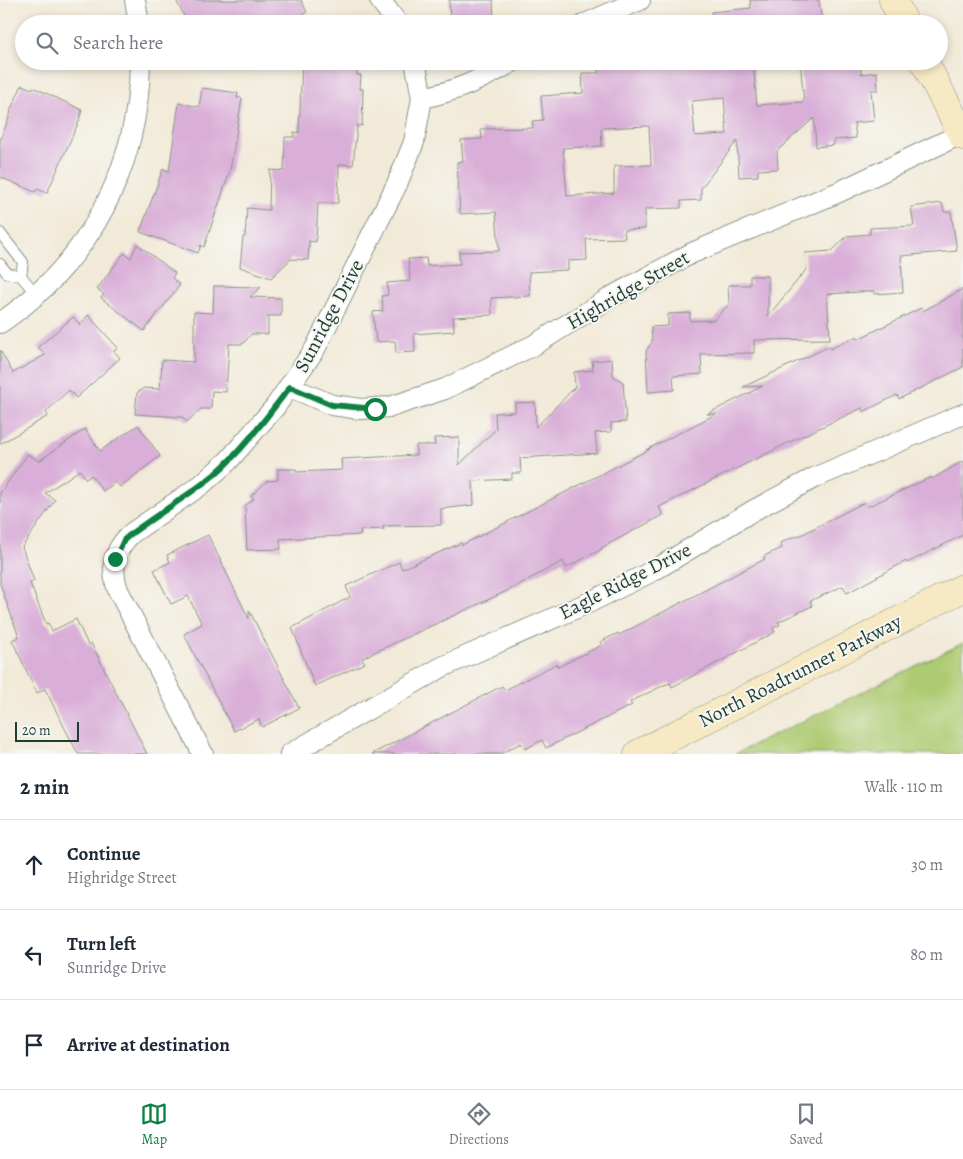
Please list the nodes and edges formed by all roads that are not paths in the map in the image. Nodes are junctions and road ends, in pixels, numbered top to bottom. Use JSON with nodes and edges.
{"nodes":[{"id":1,"x":136,"y":0,"type":"edge"},
{"id":2,"x":380,"y":0,"type":"edge"},
{"id":3,"x":640,"y":0,"type":"edge"},
{"id":4,"x":893,"y":0,"type":"edge"},
{"id":5,"x":138,"y":15,"type":"edge"},
{"id":6,"x":391,"y":15,"type":"edge"},
{"id":7,"x":605,"y":15,"type":"edge"},
{"id":8,"x":900,"y":15,"type":"edge"},
{"id":9,"x":139,"y":70,"type":"edge"},
{"id":10,"x":417,"y":70,"type":"edge"},
{"id":11,"x":498,"y":70,"type":"edge"},
{"id":12,"x":929,"y":70,"type":"edge"},
{"id":13,"x":422,"y":98,"type":"junction"},
{"id":14,"x":963,"y":134,"type":"edge"},
{"id":15,"x":0,"y":234,"type":"edge"},
{"id":16,"x":0,"y":264,"type":"edge"},
{"id":17,"x":21,"y":276,"type":"junction"},
{"id":18,"x":37,"y":295,"type":"junction"},
{"id":19,"x":0,"y":323,"type":"edge"},
{"id":20,"x":290,"y":387,"type":"junction"},
{"id":21,"x":963,"y":414,"type":"edge"},
{"id":22,"x":963,"y":588,"type":"edge"},
{"id":23,"x":203,"y":754,"type":"edge"},
{"id":24,"x":290,"y":754,"type":"edge"},
{"id":25,"x":638,"y":754,"type":"edge"}],
"edges":[{"from":1,"to":5,"type":"street"},
{"from":2,"to":6,"type":"street"},
{"from":3,"to":7,"type":"street"},
{"from":4,"to":8,"type":"street"},
{"from":9,"to":18,"type":"street"},
{"from":10,"to":13,"type":"street","name":"Sunridge Drive"},
{"from":11,"to":13,"type":"street"},
{"from":12,"to":14,"type":"street"},
{"from":13,"to":20,"type":"street","name":"Sunridge Drive"},
{"from":14,"to":20,"type":"street","name":"Highridge Street"},
{"from":15,"to":17,"type":"lane"},
{"from":16,"to":17,"type":"lane"},
{"from":17,"to":18,"type":"lane"},
{"from":18,"to":19,"type":"street"},
{"from":20,"to":23,"type":"street","name":"Sunridge Drive"},
{"from":21,"to":24,"type":"street","name":"Eagle Ridge Drive"},
{"from":22,"to":25,"type":"street","name":"North Roadrunner Parkway"}]}
